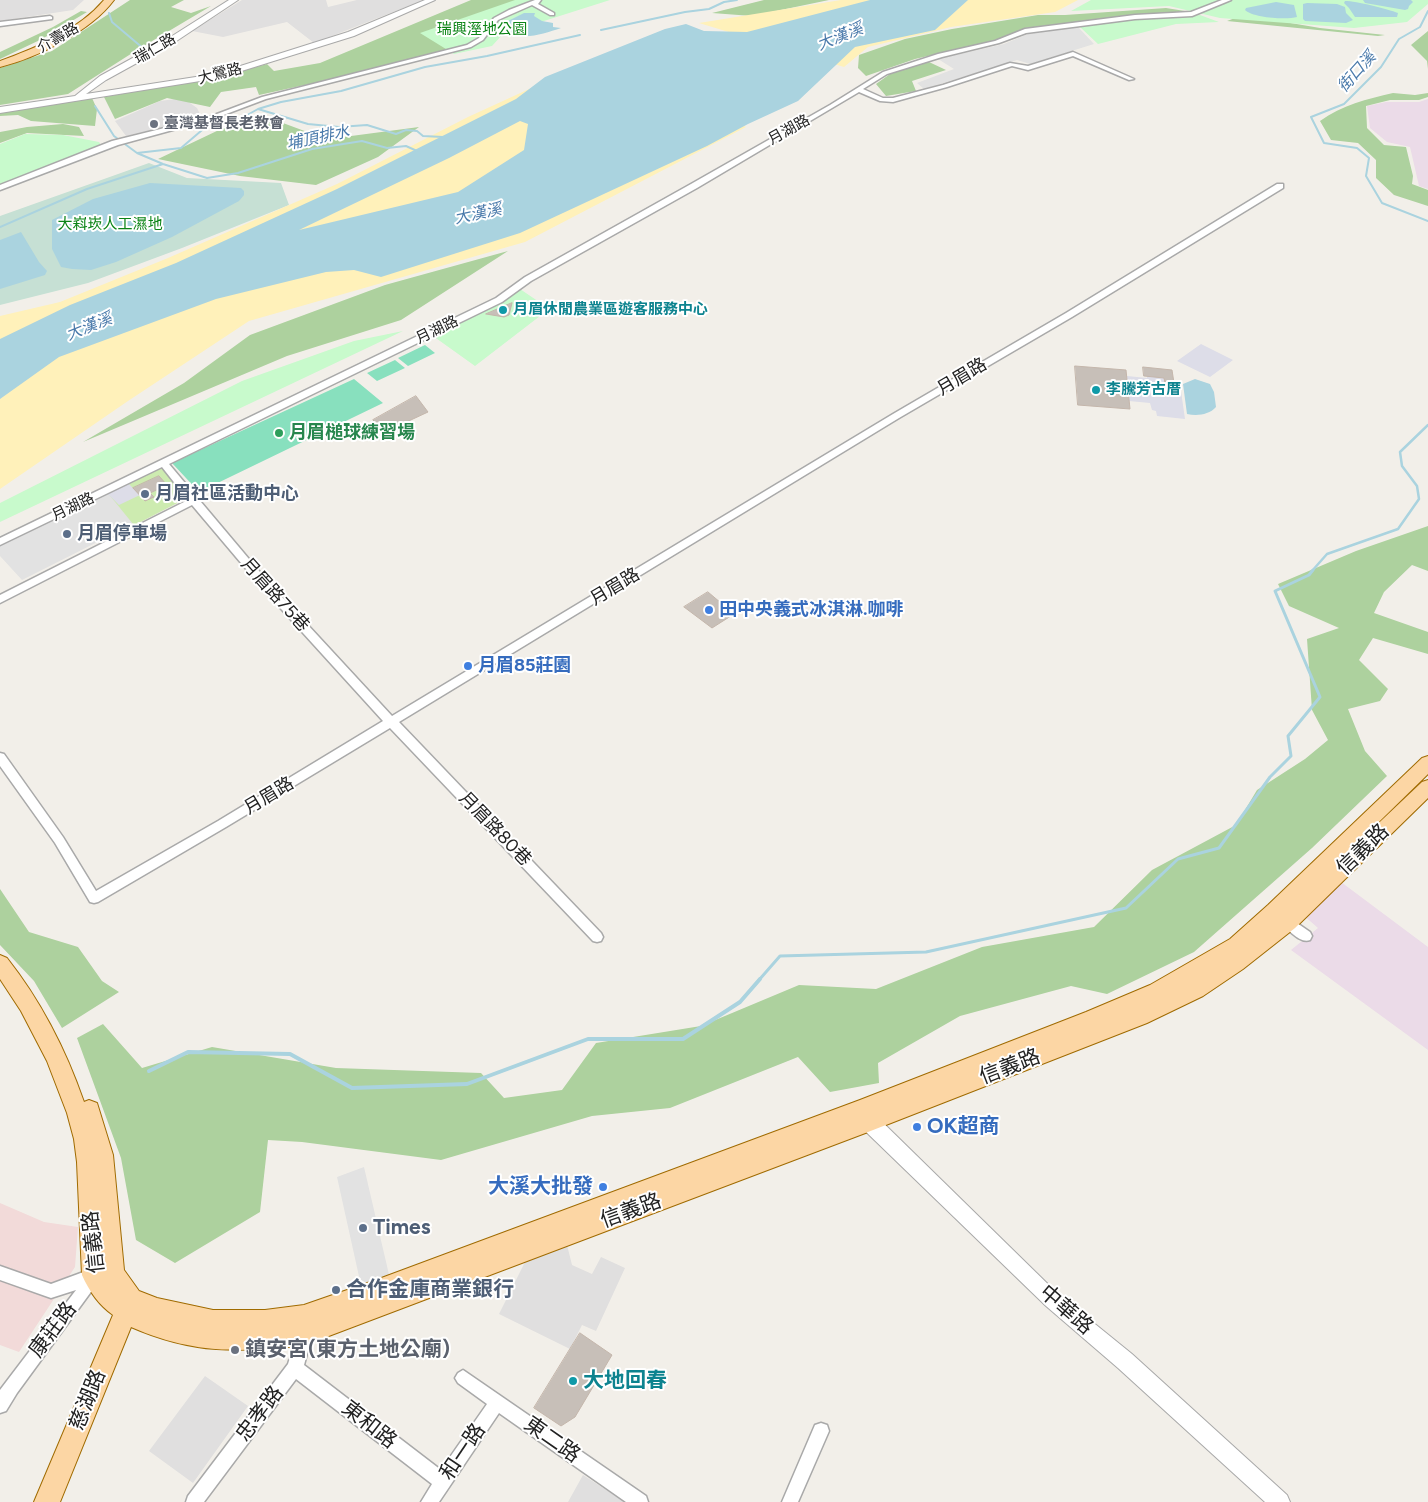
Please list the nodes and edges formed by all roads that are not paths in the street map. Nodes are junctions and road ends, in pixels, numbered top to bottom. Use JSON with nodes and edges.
{"nodes":[{"id":1,"x":102,"y":0,"type":"edge"},
{"id":2,"x":109,"y":0,"type":"edge"},
{"id":3,"x":234,"y":0,"type":"edge"},
{"id":4,"x":431,"y":0,"type":"edge"},
{"id":5,"x":1228,"y":0,"type":"edge"},
{"id":6,"x":537,"y":1,"type":"edge"},
{"id":7,"x":552,"y":14,"type":"dead end"},
{"id":8,"x":50,"y":18,"type":"dead end"},
{"id":9,"x":0,"y":24,"type":"edge"},
{"id":10,"x":0,"y":63,"type":"edge"},
{"id":11,"x":1131,"y":79,"type":"dead end"},
{"id":12,"x":859,"y":90,"type":"junction"},
{"id":13,"x":76,"y":97,"type":"junction"},
{"id":14,"x":0,"y":110,"type":"edge"},
{"id":15,"x":1280,"y":186,"type":"dead end"},
{"id":16,"x":0,"y":188,"type":"edge"},
{"id":17,"x":163,"y":463,"type":"junction"},
{"id":18,"x":193,"y":501,"type":"junction"},
{"id":19,"x":0,"y":542,"type":"edge"},
{"id":20,"x":0,"y":599,"type":"edge"},
{"id":21,"x":391,"y":722,"type":"junction"},
{"id":22,"x":0,"y":756,"type":"edge"},
{"id":23,"x":1428,"y":764,"type":"edge"},
{"id":24,"x":1428,"y":787,"type":"edge"},
{"id":25,"x":1281,"y":917,"type":"junction"},
{"id":26,"x":1306,"y":936,"type":"dead end"},
{"id":27,"x":597,"y":937,"type":"dead end"},
{"id":28,"x":0,"y":949,"type":"edge"},
{"id":29,"x":0,"y":964,"type":"edge"},
{"id":30,"x":864,"y":1116,"type":"junction"},
{"id":31,"x":112,"y":1260,"type":"junction"},
{"id":32,"x":0,"y":1273,"type":"edge"},
{"id":33,"x":94,"y":1276,"type":"junction"},
{"id":34,"x":128,"y":1304,"type":"junction"},
{"id":35,"x":304,"y":1325,"type":"junction"},
{"id":36,"x":295,"y":1368,"type":"junction"},
{"id":37,"x":463,"y":1378,"type":"dead end"},
{"id":38,"x":497,"y":1403,"type":"junction"},
{"id":39,"x":0,"y":1405,"type":"edge"},
{"id":40,"x":821,"y":1431,"type":"dead end"},
{"id":41,"x":443,"y":1482,"type":"junction"},
{"id":42,"x":47,"y":1502,"type":"edge"},
{"id":43,"x":194,"y":1502,"type":"edge"},
{"id":44,"x":429,"y":1502,"type":"edge"},
{"id":45,"x":640,"y":1502,"type":"edge"},
{"id":46,"x":790,"y":1502,"type":"edge"},
{"id":47,"x":1280,"y":1502,"type":"edge"}],
"edges":[{"from":1,"to":10,"type":"main road","name":"介壽路"},
{"from":2,"to":10,"type":"main road","name":"介壽路"},
{"from":3,"to":13,"type":"street","name":"瑞仁路"},
{"from":4,"to":13,"type":"street","name":"大鶯路"},
{"from":5,"to":12,"type":"street","name":"月湖路"},
{"from":6,"to":7,"type":"street"},
{"from":6,"to":16,"type":"street"},
{"from":8,"to":9,"type":"street"},
{"from":11,"to":12,"type":"street"},
{"from":12,"to":17,"type":"street","name":"月湖路"},
{"from":13,"to":14,"type":"street","name":"大鶯路"},
{"from":15,"to":21,"type":"street","name":"月眉路"},
{"from":17,"to":18,"type":"street","name":"月眉路75巷"},
{"from":17,"to":19,"type":"street","name":"月湖路"},
{"from":18,"to":20,"type":"street"},
{"from":18,"to":21,"type":"street","name":"月眉路75巷"},
{"from":21,"to":22,"type":"street","name":"月眉路"},
{"from":21,"to":27,"type":"street","name":"月眉路80巷"},
{"from":23,"to":25,"type":"main road","name":"信義路"},
{"from":24,"to":25,"type":"main road","name":"信義路"},
{"from":25,"to":26,"type":"street"},
{"from":25,"to":30,"type":"main road","name":"信義路"},
{"from":28,"to":31,"type":"main road","name":"信義路"},
{"from":29,"to":33,"type":"main road","name":"信義路"},
{"from":30,"to":35,"type":"main road","name":"信義路"},
{"from":30,"to":47,"type":"street","name":"中華路"},
{"from":31,"to":33,"type":"street","name":"康莊路"},
{"from":31,"to":34,"type":"main road","name":"信義路"},
{"from":32,"to":33,"type":"street"},
{"from":33,"to":34,"type":"main road","name":"信義路"},
{"from":33,"to":39,"type":"street","name":"康莊路"},
{"from":34,"to":35,"type":"main road","name":"信義路"},
{"from":34,"to":42,"type":"main road","name":"慈湖路"},
{"from":35,"to":36,"type":"street","name":"忠孝路"},
{"from":36,"to":41,"type":"street","name":"東和路"},
{"from":36,"to":43,"type":"street","name":"忠孝路"},
{"from":37,"to":38,"type":"street","name":"東二路"},
{"from":38,"to":41,"type":"street","name":"和一路"},
{"from":38,"to":45,"type":"street","name":"東二路"},
{"from":40,"to":46,"type":"street"},
{"from":41,"to":44,"type":"street","name":"和一路"}]}
